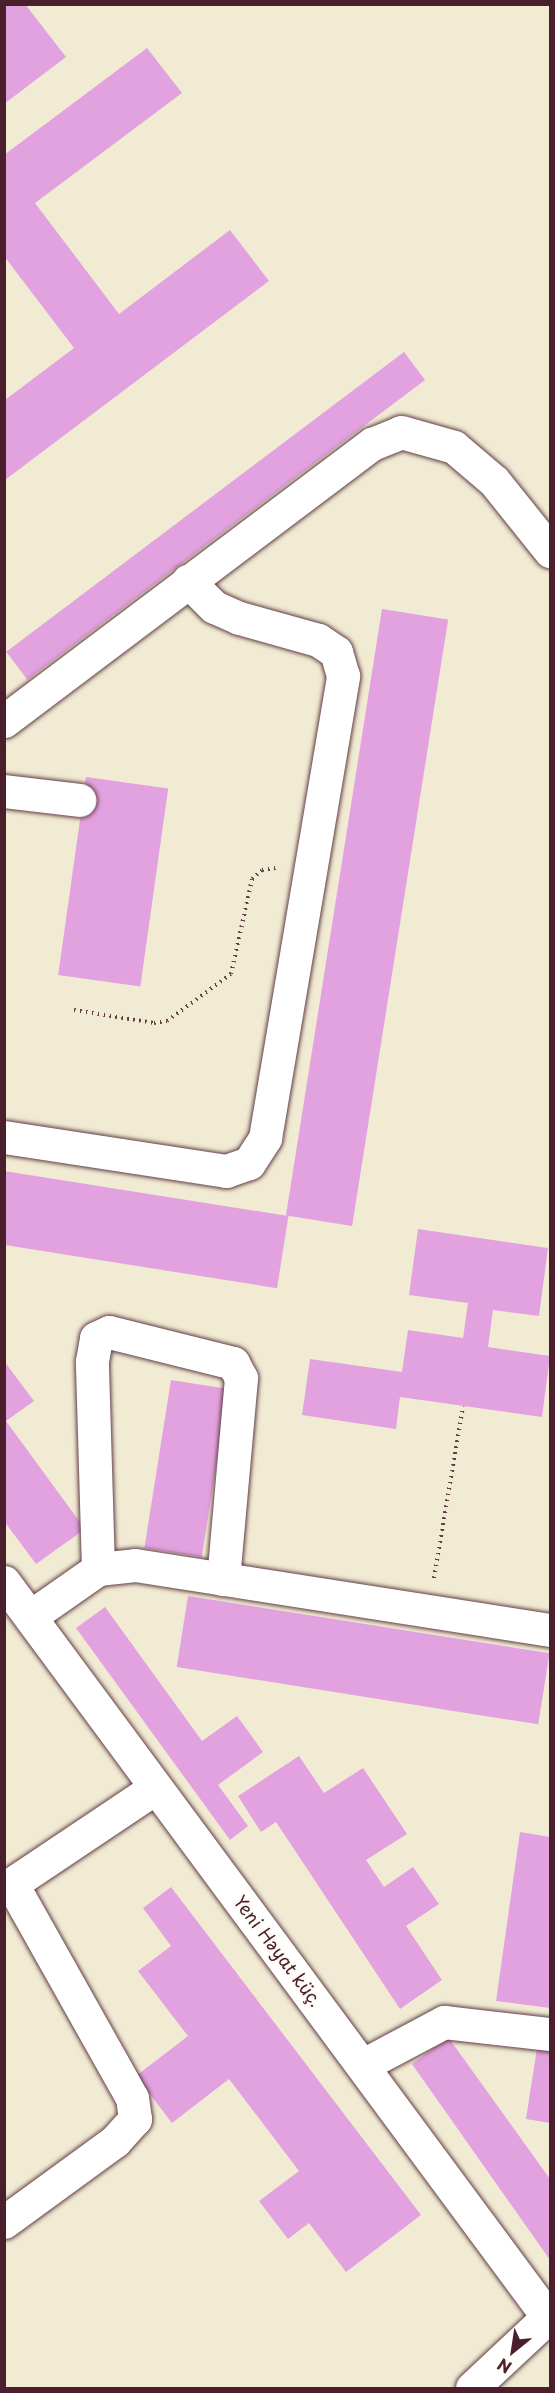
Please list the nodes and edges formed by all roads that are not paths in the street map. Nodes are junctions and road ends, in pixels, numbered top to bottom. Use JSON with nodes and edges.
{"nodes":[{"id":1,"x":550,"y":551,"type":"edge"},
{"id":2,"x":188,"y":581,"type":"junction"},
{"id":3,"x":4,"y":721,"type":"edge"},
{"id":4,"x":4,"y":791,"type":"edge"},
{"id":5,"x":79,"y":800,"type":"dead end"},
{"id":6,"x":4,"y":1137,"type":"edge"},
{"id":7,"x":98,"y":1569,"type":"junction"},
{"id":8,"x":223,"y":1579,"type":"junction"},
{"id":9,"x":4,"y":1582,"type":"edge"},
{"id":10,"x":31,"y":1617,"type":"junction"},
{"id":11,"x":550,"y":1630,"type":"edge"},
{"id":12,"x":155,"y":1788,"type":"junction"},
{"id":13,"x":8,"y":1887,"type":"edge"},
{"id":14,"x":550,"y":2034,"type":"edge"},
{"id":15,"x":363,"y":2065,"type":"junction"},
{"id":16,"x":4,"y":2222,"type":"edge"},
{"id":17,"x":549,"y":2319,"type":"edge"},
{"id":18,"x":472,"y":2388,"type":"edge"}],
"edges":[{"from":1,"to":2,"type":"street"},
{"from":2,"to":3,"type":"street"},
{"from":2,"to":6,"type":"street"},
{"from":4,"to":5,"type":"street"},
{"from":7,"to":8,"type":"street"},
{"from":7,"to":8,"type":"street"},
{"from":7,"to":10,"type":"street"},
{"from":8,"to":11,"type":"street"},
{"from":9,"to":10,"type":"street","name":"Yeni Həyat küç."},
{"from":10,"to":12,"type":"street","name":"Yeni Həyat küç."},
{"from":12,"to":13,"type":"street"},
{"from":12,"to":15,"type":"street","name":"Yeni Həyat küç."},
{"from":13,"to":16,"type":"street"},
{"from":14,"to":15,"type":"street"},
{"from":15,"to":17,"type":"street","name":"Yeni Həyat küç."},
{"from":17,"to":18,"type":"street"}]}
